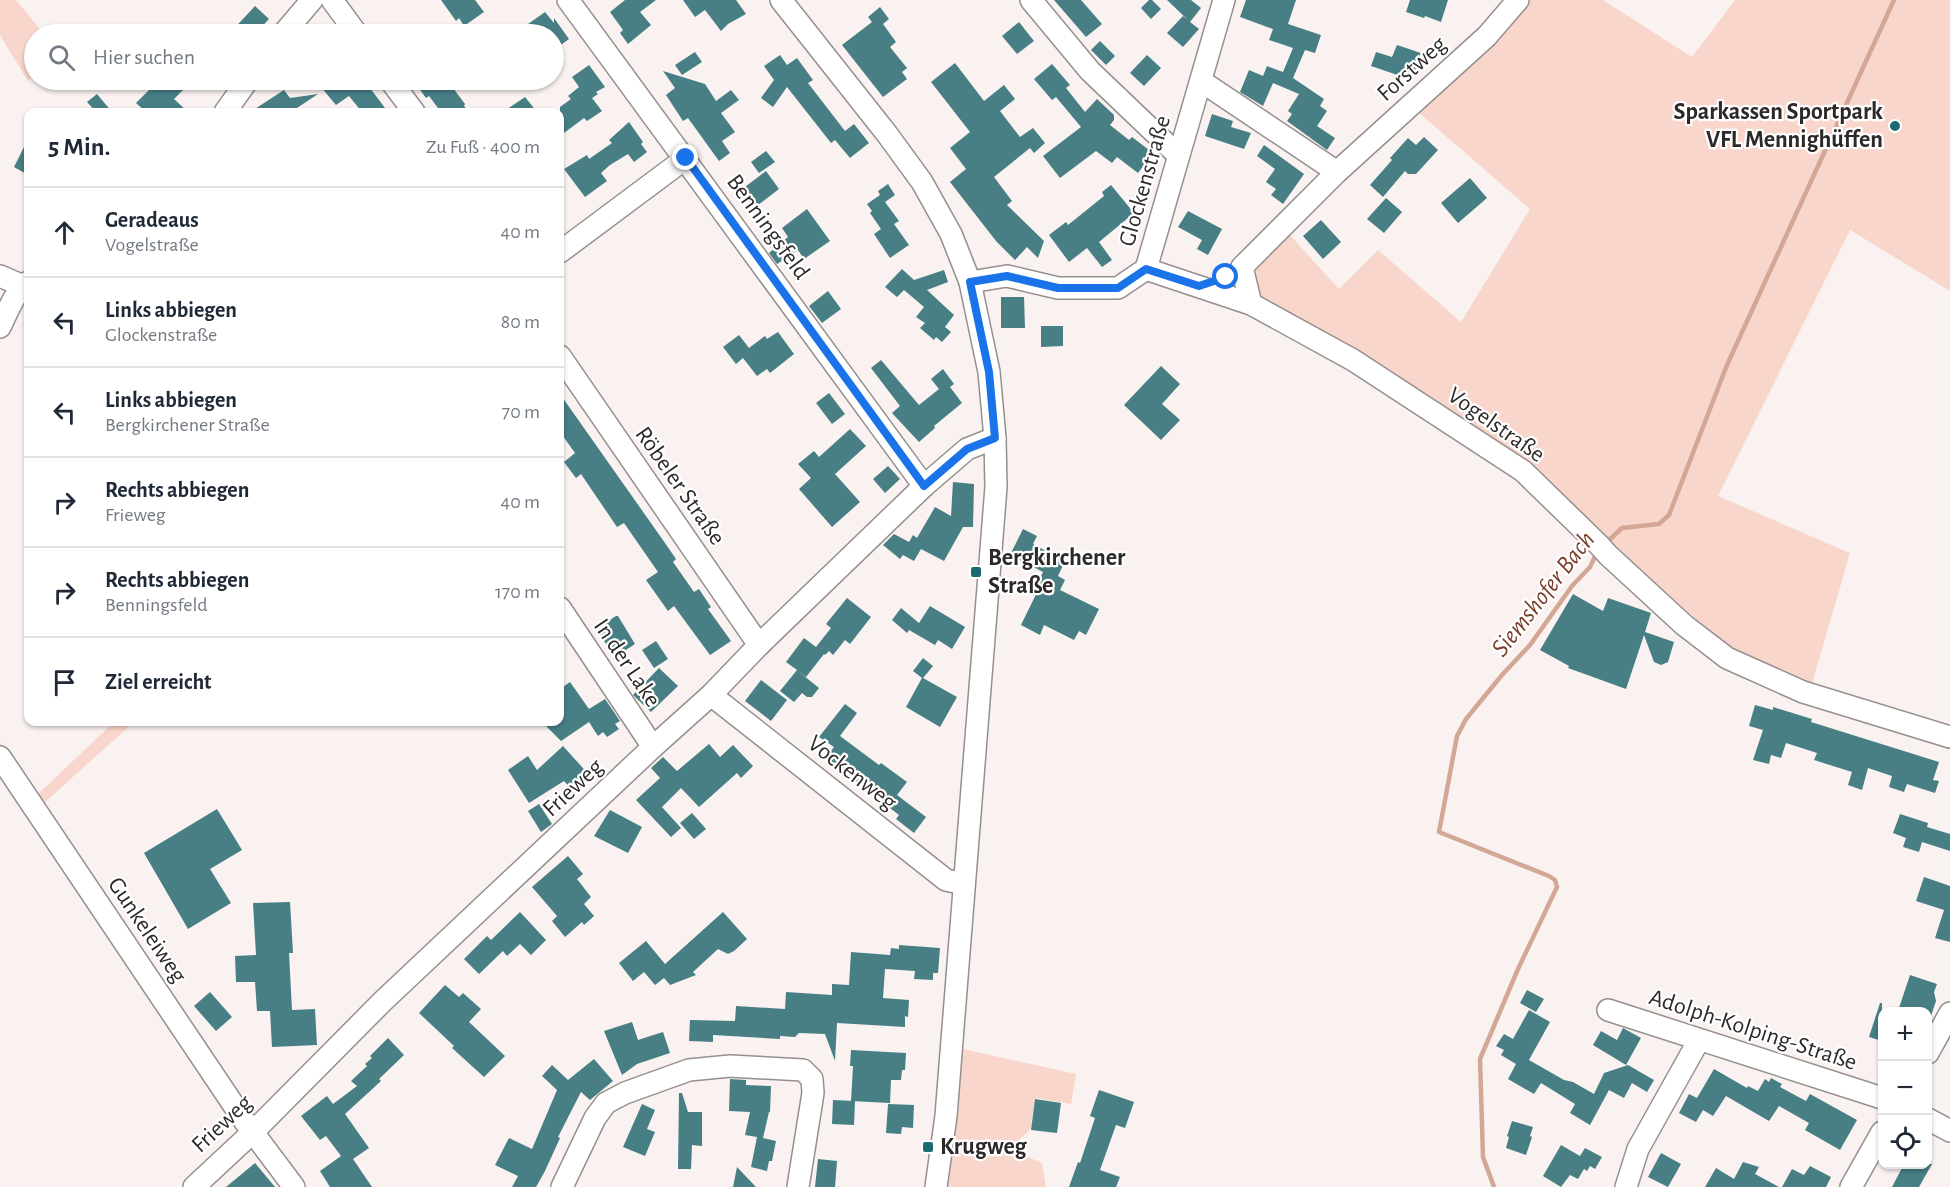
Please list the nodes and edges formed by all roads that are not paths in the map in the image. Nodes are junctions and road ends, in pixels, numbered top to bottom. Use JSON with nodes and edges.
{"nodes":[{"id":1,"x":312,"y":0,"type":"edge"},
{"id":2,"x":332,"y":0,"type":"edge"},
{"id":3,"x":568,"y":0,"type":"edge"},
{"id":4,"x":782,"y":0,"type":"edge"},
{"id":5,"x":1031,"y":0,"type":"edge"},
{"id":6,"x":1224,"y":0,"type":"edge"},
{"id":7,"x":1518,"y":0,"type":"edge"},
{"id":8,"x":292,"y":24,"type":"edge"},
{"id":9,"x":350,"y":24,"type":"edge"},
{"id":10,"x":1201,"y":81,"type":"junction"},
{"id":11,"x":241,"y":90,"type":"edge"},
{"id":12,"x":398,"y":90,"type":"edge"},
{"id":13,"x":230,"y":108,"type":"edge"},
{"id":14,"x":411,"y":108,"type":"edge"},
{"id":15,"x":1178,"y":155,"type":"junction"},
{"id":16,"x":686,"y":158,"type":"junction"},
{"id":17,"x":1337,"y":172,"type":"junction"},
{"id":18,"x":564,"y":249,"type":"edge"},
{"id":19,"x":1242,"y":267,"type":"junction"},
{"id":20,"x":1146,"y":269,"type":"junction"},
{"id":21,"x":0,"y":276,"type":"edge"},
{"id":22,"x":970,"y":282,"type":"junction"},
{"id":23,"x":24,"y":283,"type":"edge"},
{"id":24,"x":24,"y":286,"type":"edge"},
{"id":25,"x":1199,"y":286,"type":"junction"},
{"id":26,"x":1251,"y":304,"type":"junction"},
{"id":27,"x":0,"y":327,"type":"edge"},
{"id":28,"x":564,"y":362,"type":"edge"},
{"id":29,"x":995,"y":438,"type":"junction"},
{"id":30,"x":924,"y":486,"type":"junction"},
{"id":31,"x":564,"y":614,"type":"edge"},
{"id":32,"x":759,"y":645,"type":"junction"},
{"id":33,"x":711,"y":695,"type":"junction"},
{"id":34,"x":1950,"y":737,"type":"edge"},
{"id":35,"x":653,"y":747,"type":"junction"},
{"id":36,"x":0,"y":757,"type":"edge"},
{"id":37,"x":964,"y":884,"type":"junction"},
{"id":38,"x":1608,"y":1010,"type":"dead end"},
{"id":39,"x":1950,"y":1013,"type":"edge"},
{"id":40,"x":1699,"y":1040,"type":"junction"},
{"id":41,"x":1932,"y":1046,"type":"edge"},
{"id":42,"x":1878,"y":1097,"type":"edge"},
{"id":43,"x":1932,"y":1121,"type":"edge"},
{"id":44,"x":254,"y":1131,"type":"junction"},
{"id":45,"x":1950,"y":1131,"type":"edge"},
{"id":46,"x":1878,"y":1139,"type":"edge"},
{"id":47,"x":194,"y":1187,"type":"edge"},
{"id":48,"x":294,"y":1187,"type":"edge"},
{"id":49,"x":562,"y":1187,"type":"edge"},
{"id":50,"x":798,"y":1187,"type":"edge"},
{"id":51,"x":936,"y":1187,"type":"edge"},
{"id":52,"x":1626,"y":1187,"type":"edge"},
{"id":53,"x":1851,"y":1187,"type":"edge"}],
"edges":[{"from":1,"to":8,"type":"street"},
{"from":2,"to":9,"type":"street"},
{"from":3,"to":16,"type":"street","name":"Benningsfeld"},
{"from":4,"to":22,"type":"street"},
{"from":5,"to":15,"type":"street"},
{"from":6,"to":10,"type":"street","name":"Glockenstraße"},
{"from":7,"to":17,"type":"street","name":"Forstweg"},
{"from":10,"to":15,"type":"street","name":"Glockenstraße"},
{"from":10,"to":17,"type":"street"},
{"from":11,"to":13,"type":"street"},
{"from":12,"to":14,"type":"street"},
{"from":15,"to":20,"type":"street","name":"Glockenstraße"},
{"from":16,"to":18,"type":"street"},
{"from":16,"to":30,"type":"street","name":"Benningsfeld"},
{"from":17,"to":19,"type":"street","name":"Forstweg"},
{"from":19,"to":25,"type":"street","name":"Forstweg"},
{"from":19,"to":26,"type":"street"},
{"from":20,"to":22,"type":"street","name":"Glockenstraße"},
{"from":20,"to":25,"type":"street","name":"Vogelstraße"},
{"from":21,"to":23,"type":"street"},
{"from":22,"to":29,"type":"street"},
{"from":24,"to":27,"type":"street"},
{"from":25,"to":26,"type":"street","name":"Vogelstraße"},
{"from":26,"to":34,"type":"street","name":"Vogelstraße"},
{"from":28,"to":32,"type":"street","name":"Röbeler Straße"},
{"from":29,"to":30,"type":"street","name":"Frieweg"},
{"from":29,"to":37,"type":"street"},
{"from":30,"to":32,"type":"street","name":"Frieweg"},
{"from":31,"to":35,"type":"street","name":"In der Lake"},
{"from":32,"to":33,"type":"street","name":"Frieweg"},
{"from":33,"to":35,"type":"street","name":"Frieweg"},
{"from":33,"to":37,"type":"street","name":"Vockenweg"},
{"from":35,"to":44,"type":"street","name":"Frieweg"},
{"from":36,"to":44,"type":"street","name":"Gunkeleiweg"},
{"from":37,"to":51,"type":"street"},
{"from":38,"to":40,"type":"street","name":"Adolph-Kolping-Straße"},
{"from":39,"to":41,"type":"street"},
{"from":40,"to":42,"type":"street","name":"Adolph-Kolping-Straße"},
{"from":40,"to":52,"type":"street"},
{"from":43,"to":45,"type":"street"},
{"from":44,"to":47,"type":"street","name":"Frieweg"},
{"from":44,"to":48,"type":"street","name":"Gunkeleiweg"},
{"from":46,"to":53,"type":"street"},
{"from":49,"to":50,"type":"street"}]}
